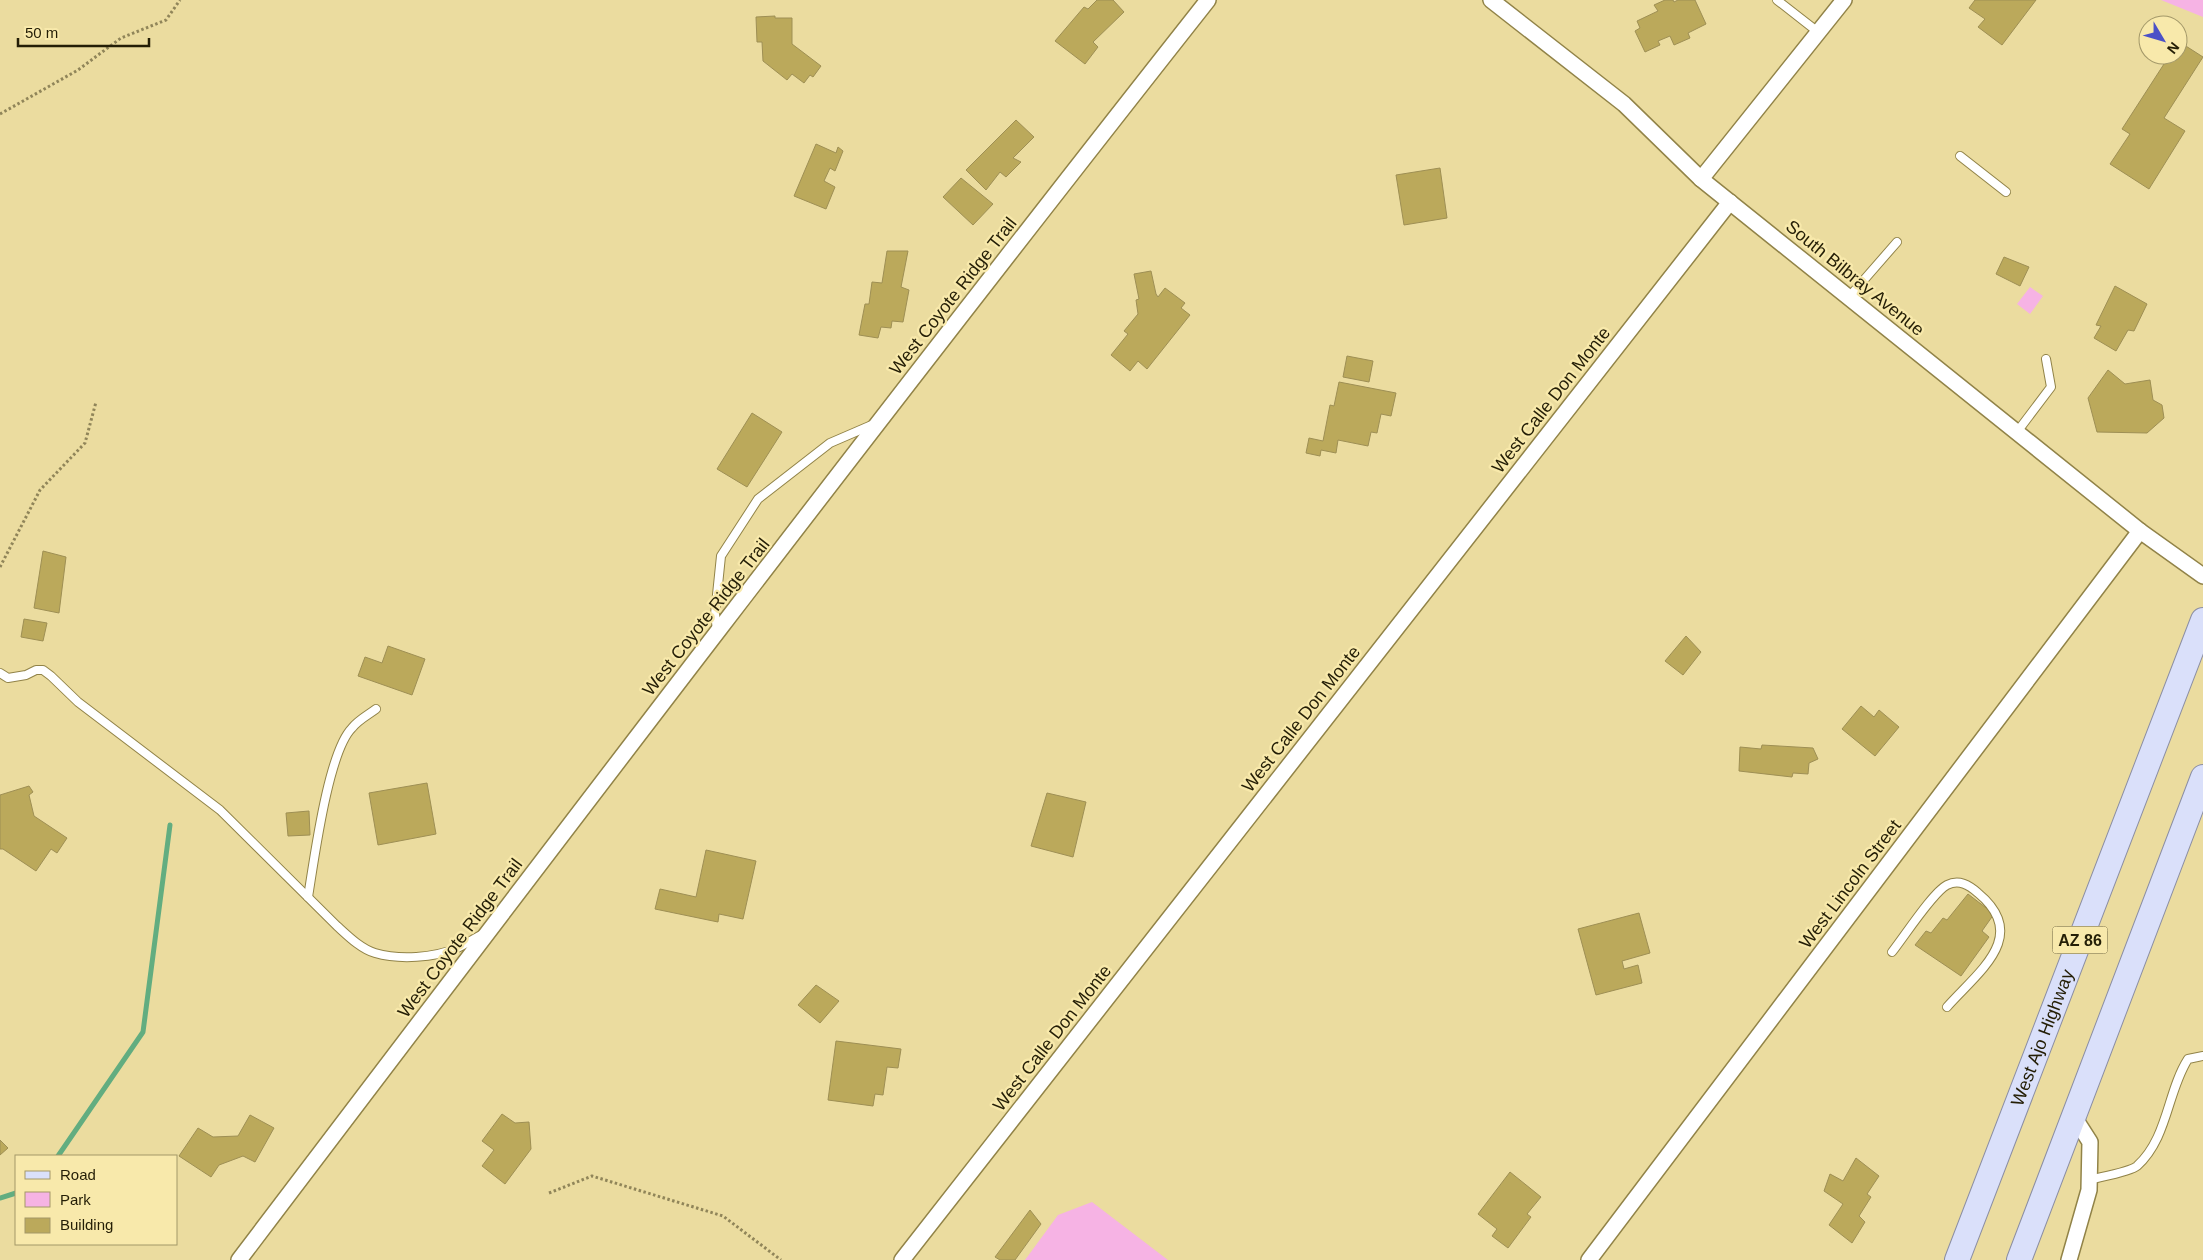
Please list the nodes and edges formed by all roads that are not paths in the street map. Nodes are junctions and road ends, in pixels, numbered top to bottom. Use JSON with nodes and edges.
{"nodes":[{"id":1,"x":1208,"y":0,"type":"edge"},
{"id":2,"x":1491,"y":0,"type":"edge"},
{"id":3,"x":1777,"y":0,"type":"edge"},
{"id":4,"x":1844,"y":0,"type":"edge"},
{"id":5,"x":1818,"y":32,"type":"junction"},
{"id":6,"x":1960,"y":156,"type":"dead end"},
{"id":7,"x":1701,"y":179,"type":"junction"},
{"id":8,"x":2006,"y":192,"type":"dead end"},
{"id":9,"x":1730,"y":202,"type":"junction"},
{"id":10,"x":1897,"y":242,"type":"dead end"},
{"id":11,"x":1849,"y":297,"type":"junction"},
{"id":12,"x":2046,"y":360,"type":"dead end"},
{"id":13,"x":881,"y":421,"type":"junction"},
{"id":14,"x":2017,"y":432,"type":"junction"},
{"id":15,"x":2140,"y":531,"type":"junction"},
{"id":16,"x":2203,"y":576,"type":"edge"},
{"id":17,"x":2203,"y":620,"type":"edge"},
{"id":18,"x":717,"y":634,"type":"junction"},
{"id":19,"x":0,"y":673,"type":"edge"},
{"id":20,"x":376,"y":709,"type":"dead end"},
{"id":21,"x":2203,"y":777,"type":"edge"},
{"id":22,"x":308,"y":897,"type":"junction"},
{"id":23,"x":489,"y":930,"type":"junction"},
{"id":24,"x":1892,"y":952,"type":"dead end"},
{"id":25,"x":1947,"y":1007,"type":"dead end"},
{"id":26,"x":2203,"y":1056,"type":"edge"},
{"id":27,"x":2074,"y":1117,"type":"junction"},
{"id":28,"x":2089,"y":1180,"type":"junction"},
{"id":29,"x":239,"y":1260,"type":"edge"},
{"id":30,"x":902,"y":1260,"type":"edge"},
{"id":31,"x":1589,"y":1260,"type":"edge"},
{"id":32,"x":1958,"y":1260,"type":"edge"},
{"id":33,"x":2019,"y":1260,"type":"edge"},
{"id":34,"x":2069,"y":1260,"type":"edge"}],
"edges":[{"from":1,"to":13,"type":"street","name":"West Coyote Ridge Trail"},
{"from":2,"to":7,"type":"street","name":"South Bilbray Avenue"},
{"from":3,"to":5,"type":"lane"},
{"from":4,"to":5,"type":"street"},
{"from":5,"to":7,"type":"street"},
{"from":6,"to":8,"type":"lane"},
{"from":7,"to":9,"type":"street","name":"South Bilbray Avenue"},
{"from":9,"to":11,"type":"street","name":"South Bilbray Avenue"},
{"from":9,"to":30,"type":"street","name":"West Calle Don Monte"},
{"from":10,"to":11,"type":"lane"},
{"from":11,"to":14,"type":"street","name":"South Bilbray Avenue"},
{"from":12,"to":14,"type":"lane"},
{"from":13,"to":18,"type":"street","name":"West Coyote Ridge Trail"},
{"from":13,"to":18,"type":"lane"},
{"from":14,"to":15,"type":"street","name":"South Bilbray Avenue"},
{"from":15,"to":16,"type":"street","name":"South Bilbray Avenue"},
{"from":15,"to":31,"type":"street","name":"West Lincoln Street"},
{"from":17,"to":32,"type":"main road","name":"West Ajo Highway","number":"AZ 86"},
{"from":18,"to":23,"type":"street","name":"West Coyote Ridge Trail"},
{"from":19,"to":22,"type":"lane"},
{"from":20,"to":22,"type":"lane"},
{"from":21,"to":27,"type":"main road"},
{"from":22,"to":23,"type":"lane"},
{"from":23,"to":29,"type":"street","name":"West Coyote Ridge Trail"},
{"from":24,"to":25,"type":"lane"},
{"from":26,"to":28,"type":"lane"},
{"from":27,"to":28,"type":"street"},
{"from":27,"to":33,"type":"main road"},
{"from":28,"to":34,"type":"street"}]}
